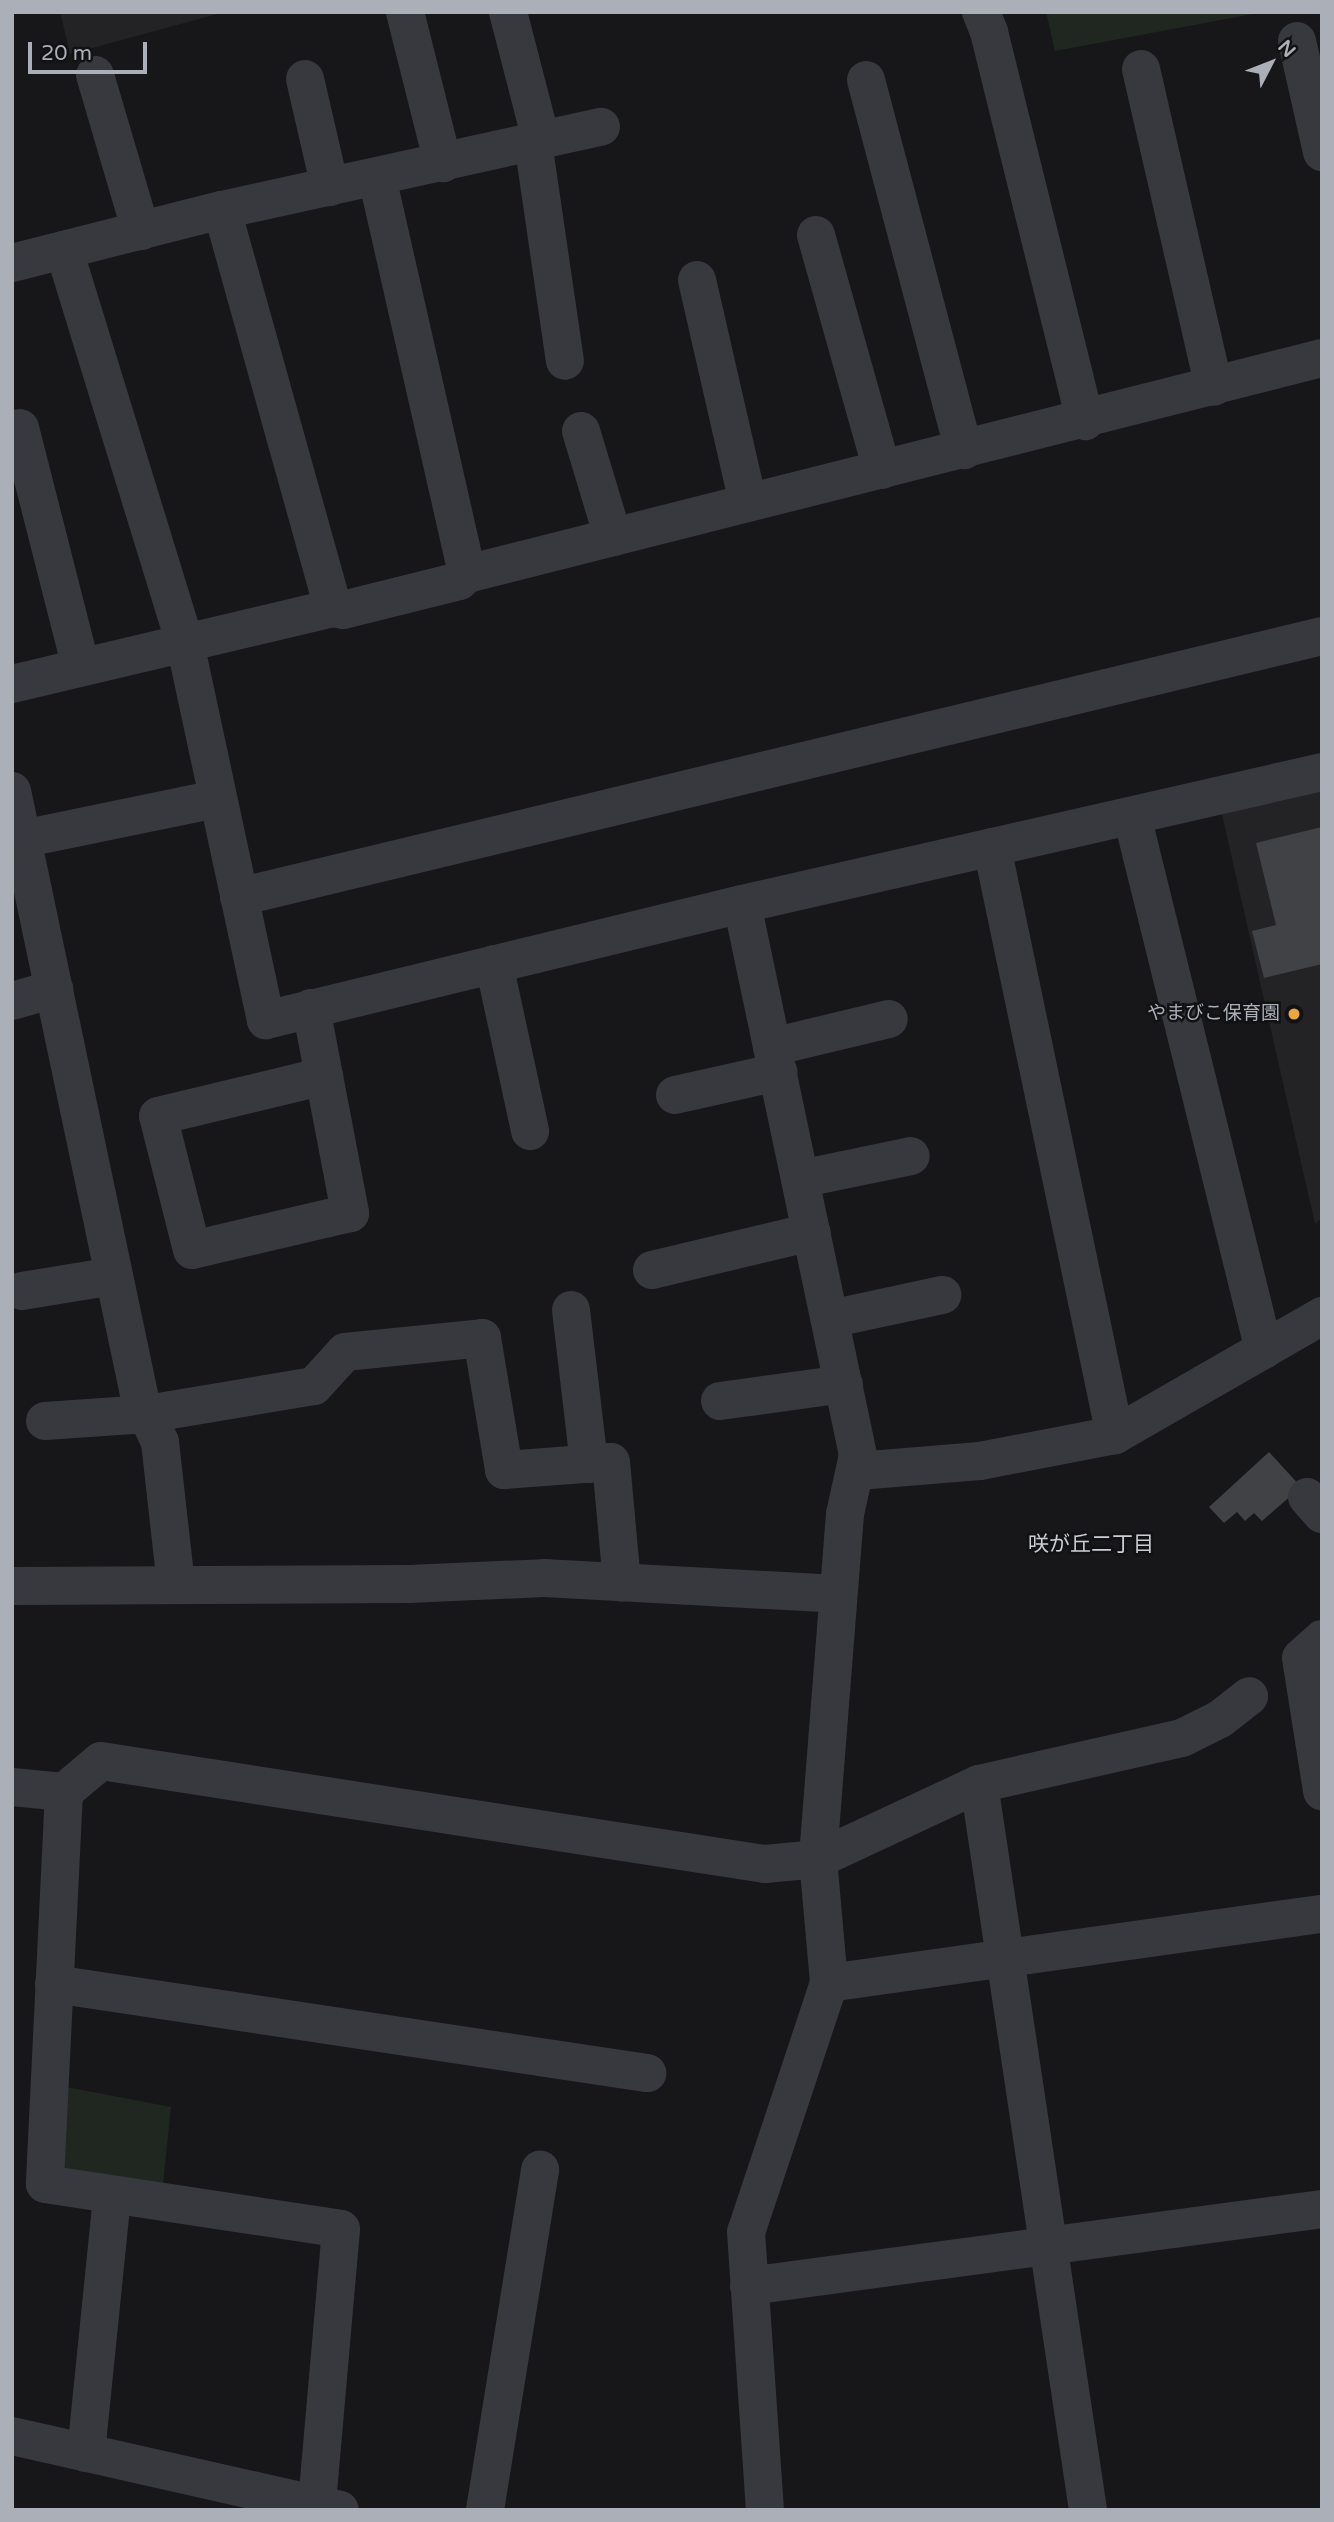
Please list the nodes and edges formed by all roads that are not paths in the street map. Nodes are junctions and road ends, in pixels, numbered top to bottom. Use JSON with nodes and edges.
{"nodes":[{"id":1,"x":405,"y":12,"type":"edge"},
{"id":2,"x":508,"y":12,"type":"edge"},
{"id":3,"x":981,"y":12,"type":"edge"},
{"id":4,"x":1297,"y":41,"type":"dead end"},
{"id":5,"x":1141,"y":69,"type":"dead end"},
{"id":6,"x":95,"y":75,"type":"dead end"},
{"id":7,"x":305,"y":79,"type":"dead end"},
{"id":8,"x":866,"y":80,"type":"dead end"},
{"id":9,"x":601,"y":127,"type":"dead end"},
{"id":10,"x":537,"y":141,"type":"junction"},
{"id":11,"x":1322,"y":152,"type":"edge"},
{"id":12,"x":443,"y":163,"type":"junction"},
{"id":13,"x":377,"y":177,"type":"junction"},
{"id":14,"x":331,"y":187,"type":"junction"},
{"id":15,"x":222,"y":210,"type":"junction"},
{"id":16,"x":141,"y":231,"type":"junction"},
{"id":17,"x":816,"y":234,"type":"dead end"},
{"id":18,"x":64,"y":250,"type":"junction"},
{"id":19,"x":12,"y":263,"type":"edge"},
{"id":20,"x":697,"y":280,"type":"dead end"},
{"id":21,"x":1322,"y":358,"type":"edge"},
{"id":22,"x":565,"y":361,"type":"dead end"},
{"id":23,"x":1214,"y":387,"type":"junction"},
{"id":24,"x":1085,"y":421,"type":"junction"},
{"id":25,"x":20,"y":428,"type":"dead end"},
{"id":26,"x":581,"y":431,"type":"dead end"},
{"id":27,"x":964,"y":450,"type":"junction"},
{"id":28,"x":882,"y":470,"type":"junction"},
{"id":29,"x":748,"y":502,"type":"junction"},
{"id":30,"x":612,"y":537,"type":"junction"},
{"id":31,"x":467,"y":574,"type":"junction"},
{"id":32,"x":333,"y":608,"type":"junction"},
{"id":33,"x":1322,"y":636,"type":"edge"},
{"id":34,"x":185,"y":643,"type":"junction"},
{"id":35,"x":80,"y":664,"type":"junction"},
{"id":36,"x":12,"y":684,"type":"edge"},
{"id":37,"x":1322,"y":772,"type":"edge"},
{"id":38,"x":12,"y":790,"type":"edge"},
{"id":39,"x":217,"y":799,"type":"junction"},
{"id":40,"x":1132,"y":816,"type":"junction"},
{"id":41,"x":992,"y":847,"type":"junction"},
{"id":42,"x":22,"y":864,"type":"edge"},
{"id":43,"x":239,"y":897,"type":"junction"},
{"id":44,"x":742,"y":904,"type":"junction"},
{"id":45,"x":494,"y":964,"type":"junction"},
{"id":46,"x":54,"y":989,"type":"junction"},
{"id":47,"x":12,"y":1001,"type":"edge"},
{"id":48,"x":312,"y":1008,"type":"junction"},
{"id":49,"x":889,"y":1019,"type":"dead end"},
{"id":50,"x":775,"y":1060,"type":"junction"},
{"id":51,"x":324,"y":1076,"type":"junction"},
{"id":52,"x":675,"y":1096,"type":"dead end"},
{"id":53,"x":530,"y":1131,"type":"dead end"},
{"id":54,"x":911,"y":1156,"type":"dead end"},
{"id":55,"x":800,"y":1179,"type":"junction"},
{"id":56,"x":812,"y":1232,"type":"junction"},
{"id":57,"x":652,"y":1270,"type":"dead end"},
{"id":58,"x":114,"y":1276,"type":"junction"},
{"id":59,"x":22,"y":1291,"type":"dead end"},
{"id":60,"x":942,"y":1295,"type":"dead end"},
{"id":61,"x":572,"y":1310,"type":"dead end"},
{"id":62,"x":1322,"y":1316,"type":"edge"},
{"id":63,"x":830,"y":1319,"type":"junction"},
{"id":64,"x":1264,"y":1350,"type":"junction"},
{"id":65,"x":844,"y":1384,"type":"junction"},
{"id":66,"x":720,"y":1401,"type":"dead end"},
{"id":67,"x":147,"y":1414,"type":"junction"},
{"id":68,"x":46,"y":1421,"type":"dead end"},
{"id":69,"x":1115,"y":1435,"type":"junction"},
{"id":70,"x":589,"y":1464,"type":"junction"},
{"id":71,"x":858,"y":1471,"type":"junction"},
{"id":72,"x":622,"y":1582,"type":"junction"},
{"id":73,"x":176,"y":1585,"type":"junction"},
{"id":74,"x":12,"y":1586,"type":"edge"},
{"id":75,"x":838,"y":1594,"type":"junction"},
{"id":76,"x":1322,"y":1639,"type":"edge"},
{"id":77,"x":1249,"y":1696,"type":"dead end"},
{"id":78,"x":979,"y":1784,"type":"junction"},
{"id":79,"x":12,"y":1787,"type":"edge"},
{"id":80,"x":1322,"y":1791,"type":"edge"},
{"id":81,"x":64,"y":1792,"type":"junction"},
{"id":82,"x":818,"y":1859,"type":"junction"},
{"id":83,"x":1322,"y":1914,"type":"edge"},
{"id":84,"x":1007,"y":1958,"type":"junction"},
{"id":85,"x":829,"y":1983,"type":"junction"},
{"id":86,"x":54,"y":1984,"type":"junction"},
{"id":87,"x":647,"y":2073,"type":"dead end"},
{"id":88,"x":540,"y":2169,"type":"dead end"},
{"id":89,"x":112,"y":2196,"type":"junction"},
{"id":90,"x":1322,"y":2208,"type":"edge"},
{"id":91,"x":1051,"y":2245,"type":"junction"},
{"id":92,"x":749,"y":2286,"type":"junction"},
{"id":93,"x":12,"y":2436,"type":"edge"},
{"id":94,"x":86,"y":2453,"type":"junction"},
{"id":95,"x":308,"y":2505,"type":"edge"},
{"id":96,"x":485,"y":2510,"type":"edge"},
{"id":97,"x":765,"y":2510,"type":"edge"},
{"id":98,"x":1088,"y":2510,"type":"edge"}],
"edges":[{"from":1,"to":12,"type":"street"},
{"from":2,"to":10,"type":"street"},
{"from":3,"to":24,"type":"street"},
{"from":4,"to":11,"type":"street"},
{"from":5,"to":23,"type":"street"},
{"from":6,"to":16,"type":"street"},
{"from":7,"to":14,"type":"street"},
{"from":8,"to":27,"type":"street"},
{"from":9,"to":10,"type":"street"},
{"from":10,"to":12,"type":"street"},
{"from":10,"to":22,"type":"street"},
{"from":12,"to":13,"type":"street"},
{"from":13,"to":14,"type":"street"},
{"from":13,"to":31,"type":"street"},
{"from":14,"to":15,"type":"street"},
{"from":15,"to":16,"type":"street"},
{"from":15,"to":32,"type":"street"},
{"from":16,"to":18,"type":"street"},
{"from":17,"to":28,"type":"street"},
{"from":18,"to":19,"type":"street"},
{"from":18,"to":34,"type":"street"},
{"from":20,"to":29,"type":"street"},
{"from":21,"to":23,"type":"street"},
{"from":23,"to":24,"type":"street"},
{"from":24,"to":27,"type":"street"},
{"from":25,"to":35,"type":"street"},
{"from":26,"to":30,"type":"street"},
{"from":27,"to":28,"type":"street"},
{"from":28,"to":29,"type":"street"},
{"from":29,"to":30,"type":"street"},
{"from":30,"to":31,"type":"street"},
{"from":31,"to":32,"type":"street"},
{"from":32,"to":34,"type":"street"},
{"from":33,"to":43,"type":"street"},
{"from":34,"to":35,"type":"street"},
{"from":34,"to":39,"type":"street"},
{"from":35,"to":36,"type":"street"},
{"from":37,"to":40,"type":"street"},
{"from":38,"to":42,"type":"street"},
{"from":39,"to":42,"type":"street"},
{"from":39,"to":43,"type":"street"},
{"from":40,"to":41,"type":"street"},
{"from":40,"to":64,"type":"street"},
{"from":41,"to":44,"type":"street"},
{"from":41,"to":69,"type":"street"},
{"from":42,"to":46,"type":"street"},
{"from":43,"to":48,"type":"street"},
{"from":44,"to":45,"type":"street"},
{"from":44,"to":50,"type":"street"},
{"from":45,"to":48,"type":"street"},
{"from":45,"to":53,"type":"street"},
{"from":46,"to":47,"type":"street"},
{"from":46,"to":58,"type":"street"},
{"from":48,"to":51,"type":"street"},
{"from":49,"to":50,"type":"street"},
{"from":50,"to":52,"type":"street"},
{"from":50,"to":55,"type":"street"},
{"from":51,"to":51,"type":"street"},
{"from":54,"to":55,"type":"street"},
{"from":55,"to":56,"type":"street"},
{"from":56,"to":57,"type":"street"},
{"from":56,"to":63,"type":"street"},
{"from":58,"to":59,"type":"street"},
{"from":58,"to":67,"type":"street"},
{"from":60,"to":63,"type":"street"},
{"from":61,"to":70,"type":"street"},
{"from":62,"to":64,"type":"street"},
{"from":63,"to":65,"type":"street"},
{"from":64,"to":69,"type":"street"},
{"from":65,"to":66,"type":"street"},
{"from":65,"to":71,"type":"street"},
{"from":67,"to":68,"type":"street"},
{"from":67,"to":70,"type":"street"},
{"from":67,"to":73,"type":"street"},
{"from":69,"to":71,"type":"street"},
{"from":70,"to":72,"type":"street"},
{"from":71,"to":75,"type":"street"},
{"from":72,"to":73,"type":"street"},
{"from":72,"to":75,"type":"street"},
{"from":73,"to":74,"type":"street"},
{"from":75,"to":82,"type":"street"},
{"from":76,"to":80,"type":"street"},
{"from":77,"to":78,"type":"street"},
{"from":78,"to":82,"type":"street"},
{"from":78,"to":84,"type":"street"},
{"from":79,"to":81,"type":"street"},
{"from":81,"to":82,"type":"street"},
{"from":81,"to":86,"type":"street"},
{"from":82,"to":85,"type":"street"},
{"from":83,"to":84,"type":"street"},
{"from":84,"to":85,"type":"street"},
{"from":84,"to":91,"type":"street"},
{"from":85,"to":92,"type":"street"},
{"from":86,"to":87,"type":"street"},
{"from":86,"to":89,"type":"street"},
{"from":88,"to":96,"type":"street"},
{"from":89,"to":94,"type":"street"},
{"from":89,"to":95,"type":"street"},
{"from":90,"to":91,"type":"street"},
{"from":91,"to":92,"type":"street"},
{"from":91,"to":98,"type":"street"},
{"from":92,"to":97,"type":"street"},
{"from":93,"to":94,"type":"street"},
{"from":94,"to":95,"type":"street"}]}
